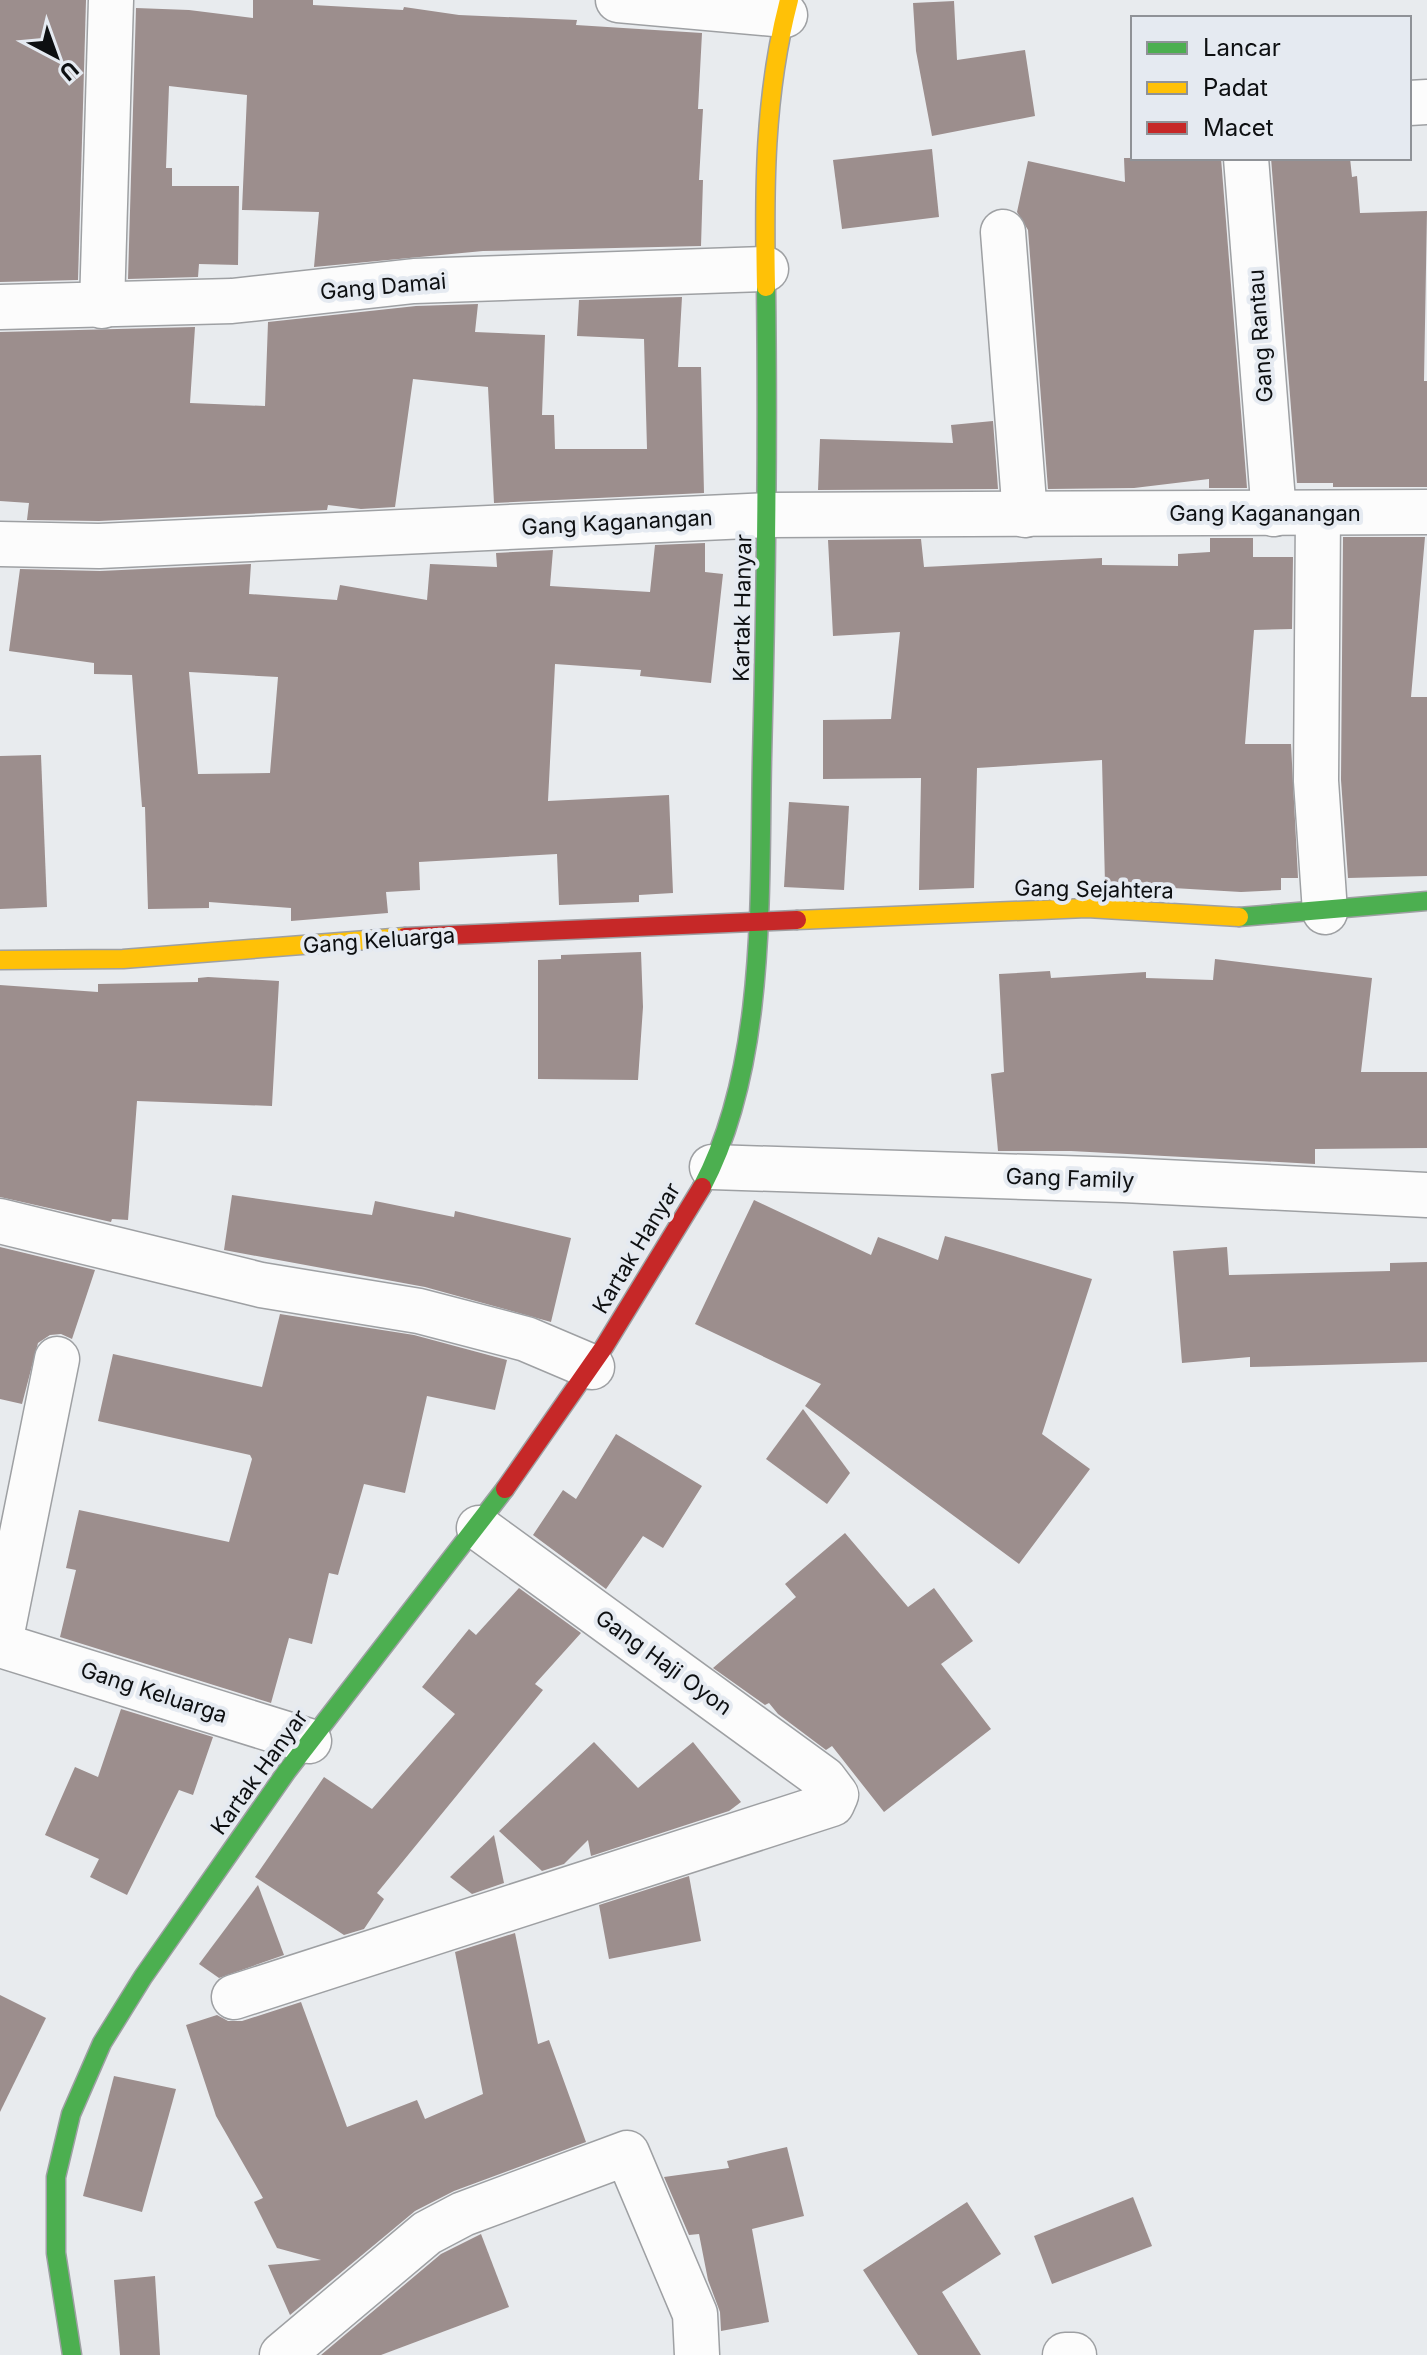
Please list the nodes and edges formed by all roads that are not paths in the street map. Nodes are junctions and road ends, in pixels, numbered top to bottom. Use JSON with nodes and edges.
{"nodes":[{"id":1,"x":111,"y":0,"type":"edge"},
{"id":2,"x":618,"y":0,"type":"edge"},
{"id":3,"x":787,"y":8,"type":"edge"},
{"id":4,"x":1246,"y":160,"type":"edge"},
{"id":5,"x":1003,"y":232,"type":"dead end"},
{"id":6,"x":766,"y":269,"type":"junction"},
{"id":7,"x":102,"y":306,"type":"junction"},
{"id":8,"x":0,"y":307,"type":"edge"},
{"id":9,"x":1427,"y":512,"type":"edge"},
{"id":10,"x":1318,"y":513,"type":"junction"},
{"id":11,"x":1274,"y":514,"type":"junction"},
{"id":12,"x":768,"y":515,"type":"junction"},
{"id":13,"x":1025,"y":515,"type":"junction"},
{"id":14,"x":0,"y":544,"type":"edge"},
{"id":15,"x":1427,"y":901,"type":"edge"},
{"id":16,"x":1325,"y":912,"type":"junction"},
{"id":17,"x":759,"y":920,"type":"junction"},
{"id":18,"x":0,"y":960,"type":"edge"},
{"id":19,"x":712,"y":1167,"type":"junction"},
{"id":20,"x":1427,"y":1195,"type":"edge"},
{"id":21,"x":0,"y":1221,"type":"edge"},
{"id":22,"x":57,"y":1359,"type":"dead end"},
{"id":23,"x":592,"y":1367,"type":"junction"},
{"id":24,"x":479,"y":1528,"type":"junction"},
{"id":25,"x":0,"y":1644,"type":"edge"},
{"id":26,"x":309,"y":1741,"type":"junction"},
{"id":27,"x":234,"y":1997,"type":"dead end"},
{"id":28,"x":690,"y":2352,"type":"edge"},
{"id":29,"x":72,"y":2355,"type":"edge"},
{"id":30,"x":282,"y":2355,"type":"edge"},
{"id":31,"x":1065,"y":2355,"type":"edge"},
{"id":32,"x":1074,"y":2355,"type":"edge"}],
"edges":[{"from":1,"to":7,"type":"street"},
{"from":2,"to":3,"type":"street"},
{"from":3,"to":6,"type":"street","name":"Kartak Hanyar"},
{"from":4,"to":11,"type":"street","name":"Gang Rantau"},
{"from":5,"to":13,"type":"street"},
{"from":6,"to":7,"type":"street","name":"Gang Damai"},
{"from":6,"to":12,"type":"street","name":"Kartak Hanyar"},
{"from":7,"to":8,"type":"street","name":"Gang Damai"},
{"from":9,"to":10,"type":"street","name":"Gang Kaganangan"},
{"from":10,"to":11,"type":"street","name":"Gang Kaganangan"},
{"from":10,"to":16,"type":"street"},
{"from":11,"to":13,"type":"street","name":"Gang Kaganangan"},
{"from":12,"to":13,"type":"street","name":"Gang Kaganangan"},
{"from":12,"to":14,"type":"street","name":"Gang Kaganangan"},
{"from":12,"to":17,"type":"street","name":"Kartak Hanyar"},
{"from":15,"to":16,"type":"street","name":"Gang Sejahtera"},
{"from":16,"to":17,"type":"street","name":"Gang Sejahtera"},
{"from":17,"to":18,"type":"street","name":"Gang Keluarga"},
{"from":17,"to":19,"type":"street","name":"Kartak Hanyar"},
{"from":19,"to":20,"type":"street","name":"Gang Family"},
{"from":19,"to":23,"type":"street","name":"Kartak Hanyar"},
{"from":21,"to":23,"type":"street"},
{"from":22,"to":25,"type":"street"},
{"from":23,"to":24,"type":"street","name":"Kartak Hanyar"},
{"from":24,"to":26,"type":"street","name":"Kartak Hanyar"},
{"from":24,"to":27,"type":"street","name":"Gang Haji Oyon"},
{"from":25,"to":26,"type":"street","name":"Gang Keluarga"},
{"from":26,"to":29,"type":"street","name":"Kartak Hanyar"},
{"from":28,"to":30,"type":"street"},
{"from":31,"to":32,"type":"street"}]}
